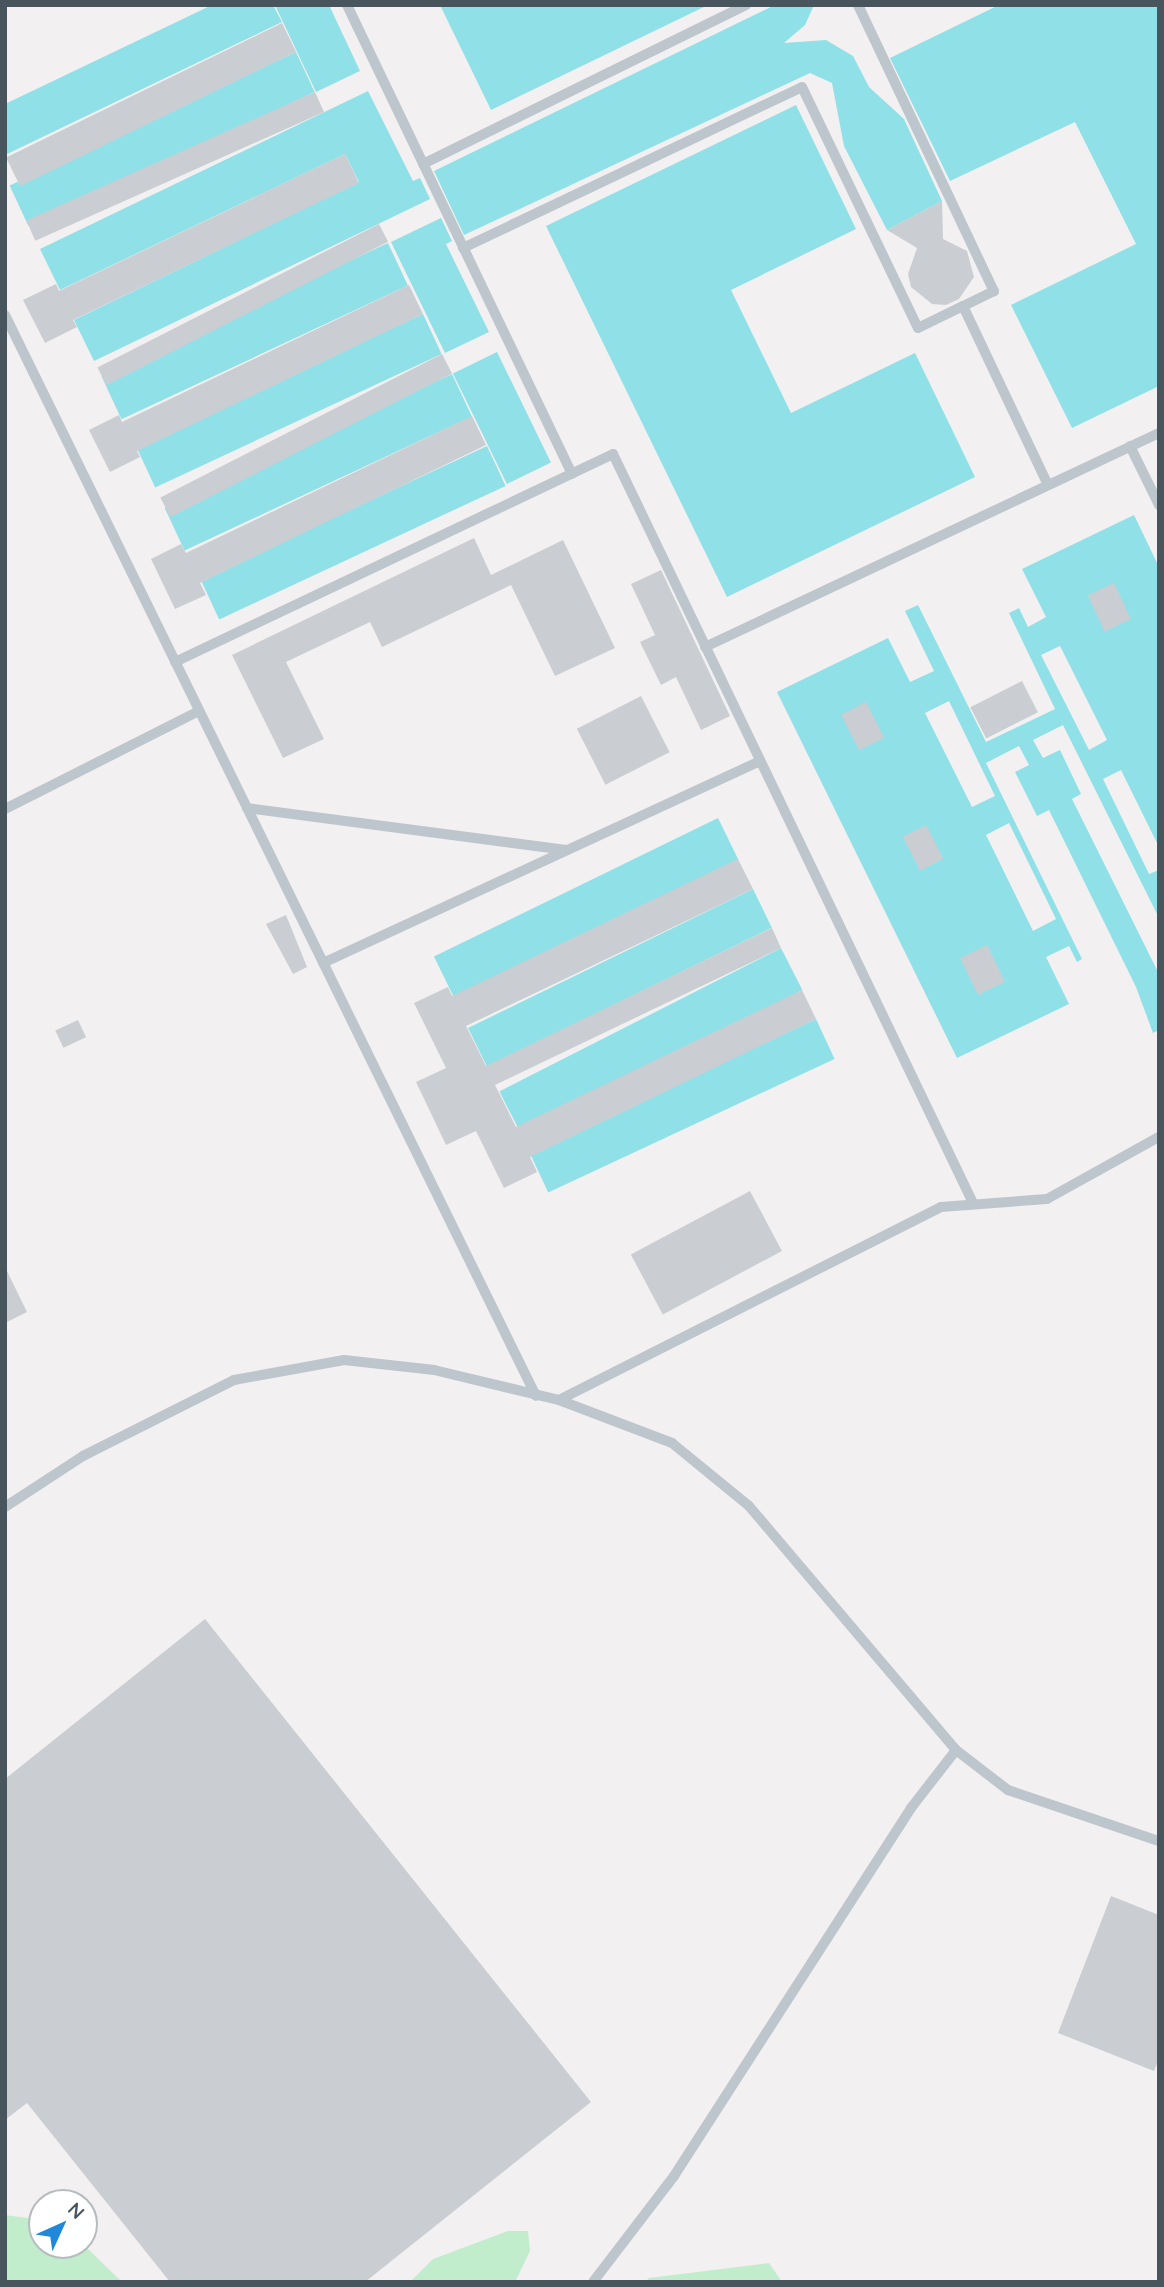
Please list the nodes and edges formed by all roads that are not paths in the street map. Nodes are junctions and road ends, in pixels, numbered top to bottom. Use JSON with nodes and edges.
{"nodes":[{"id":1,"x":347,"y":5,"type":"edge"},
{"id":2,"x":746,"y":5,"type":"edge"},
{"id":3,"x":871,"y":5,"type":"edge"},
{"id":4,"x":859,"y":8,"type":"edge"},
{"id":5,"x":423,"y":164,"type":"junction"},
{"id":6,"x":463,"y":248,"type":"junction"},
{"id":7,"x":963,"y":306,"type":"junction"},
{"id":8,"x":5,"y":315,"type":"edge"},
{"id":9,"x":1159,"y":433,"type":"edge"},
{"id":10,"x":1129,"y":446,"type":"junction"},
{"id":11,"x":572,"y":474,"type":"junction"},
{"id":12,"x":1048,"y":485,"type":"junction"},
{"id":13,"x":1159,"y":505,"type":"edge"},
{"id":14,"x":705,"y":647,"type":"junction"},
{"id":15,"x":175,"y":662,"type":"junction"},
{"id":16,"x":199,"y":711,"type":"junction"},
{"id":17,"x":760,"y":761,"type":"junction"},
{"id":18,"x":247,"y":808,"type":"junction"},
{"id":19,"x":5,"y":809,"type":"edge"},
{"id":20,"x":568,"y":850,"type":"junction"},
{"id":21,"x":323,"y":962,"type":"junction"},
{"id":22,"x":1159,"y":1137,"type":"edge"},
{"id":23,"x":971,"y":1201,"type":"junction"},
{"id":24,"x":536,"y":1396,"type":"junction"},
{"id":25,"x":559,"y":1400,"type":"junction"},
{"id":26,"x":5,"y":1507,"type":"edge"},
{"id":27,"x":956,"y":1750,"type":"junction"},
{"id":28,"x":1159,"y":1841,"type":"edge"},
{"id":29,"x":593,"y":2282,"type":"edge"}],
"edges":[{"from":1,"to":5,"type":"lane"},
{"from":2,"to":5,"type":"lane"},
{"from":3,"to":4,"type":"lane"},
{"from":4,"to":7,"type":"lane"},
{"from":5,"to":6,"type":"lane"},
{"from":6,"to":7,"type":"lane"},
{"from":6,"to":11,"type":"lane"},
{"from":7,"to":12,"type":"lane"},
{"from":8,"to":15,"type":"lane"},
{"from":9,"to":10,"type":"lane"},
{"from":10,"to":12,"type":"lane"},
{"from":10,"to":13,"type":"lane"},
{"from":11,"to":14,"type":"lane"},
{"from":11,"to":15,"type":"lane"},
{"from":12,"to":14,"type":"lane"},
{"from":14,"to":17,"type":"lane"},
{"from":15,"to":16,"type":"lane"},
{"from":16,"to":18,"type":"lane"},
{"from":16,"to":19,"type":"lane"},
{"from":17,"to":20,"type":"lane"},
{"from":17,"to":23,"type":"lane"},
{"from":18,"to":20,"type":"lane"},
{"from":18,"to":21,"type":"lane"},
{"from":20,"to":21,"type":"lane"},
{"from":21,"to":24,"type":"lane"},
{"from":22,"to":23,"type":"lane"},
{"from":23,"to":25,"type":"lane"},
{"from":24,"to":25,"type":"lane"},
{"from":24,"to":26,"type":"lane"},
{"from":25,"to":27,"type":"lane"},
{"from":27,"to":28,"type":"lane"},
{"from":27,"to":29,"type":"lane"}]}
